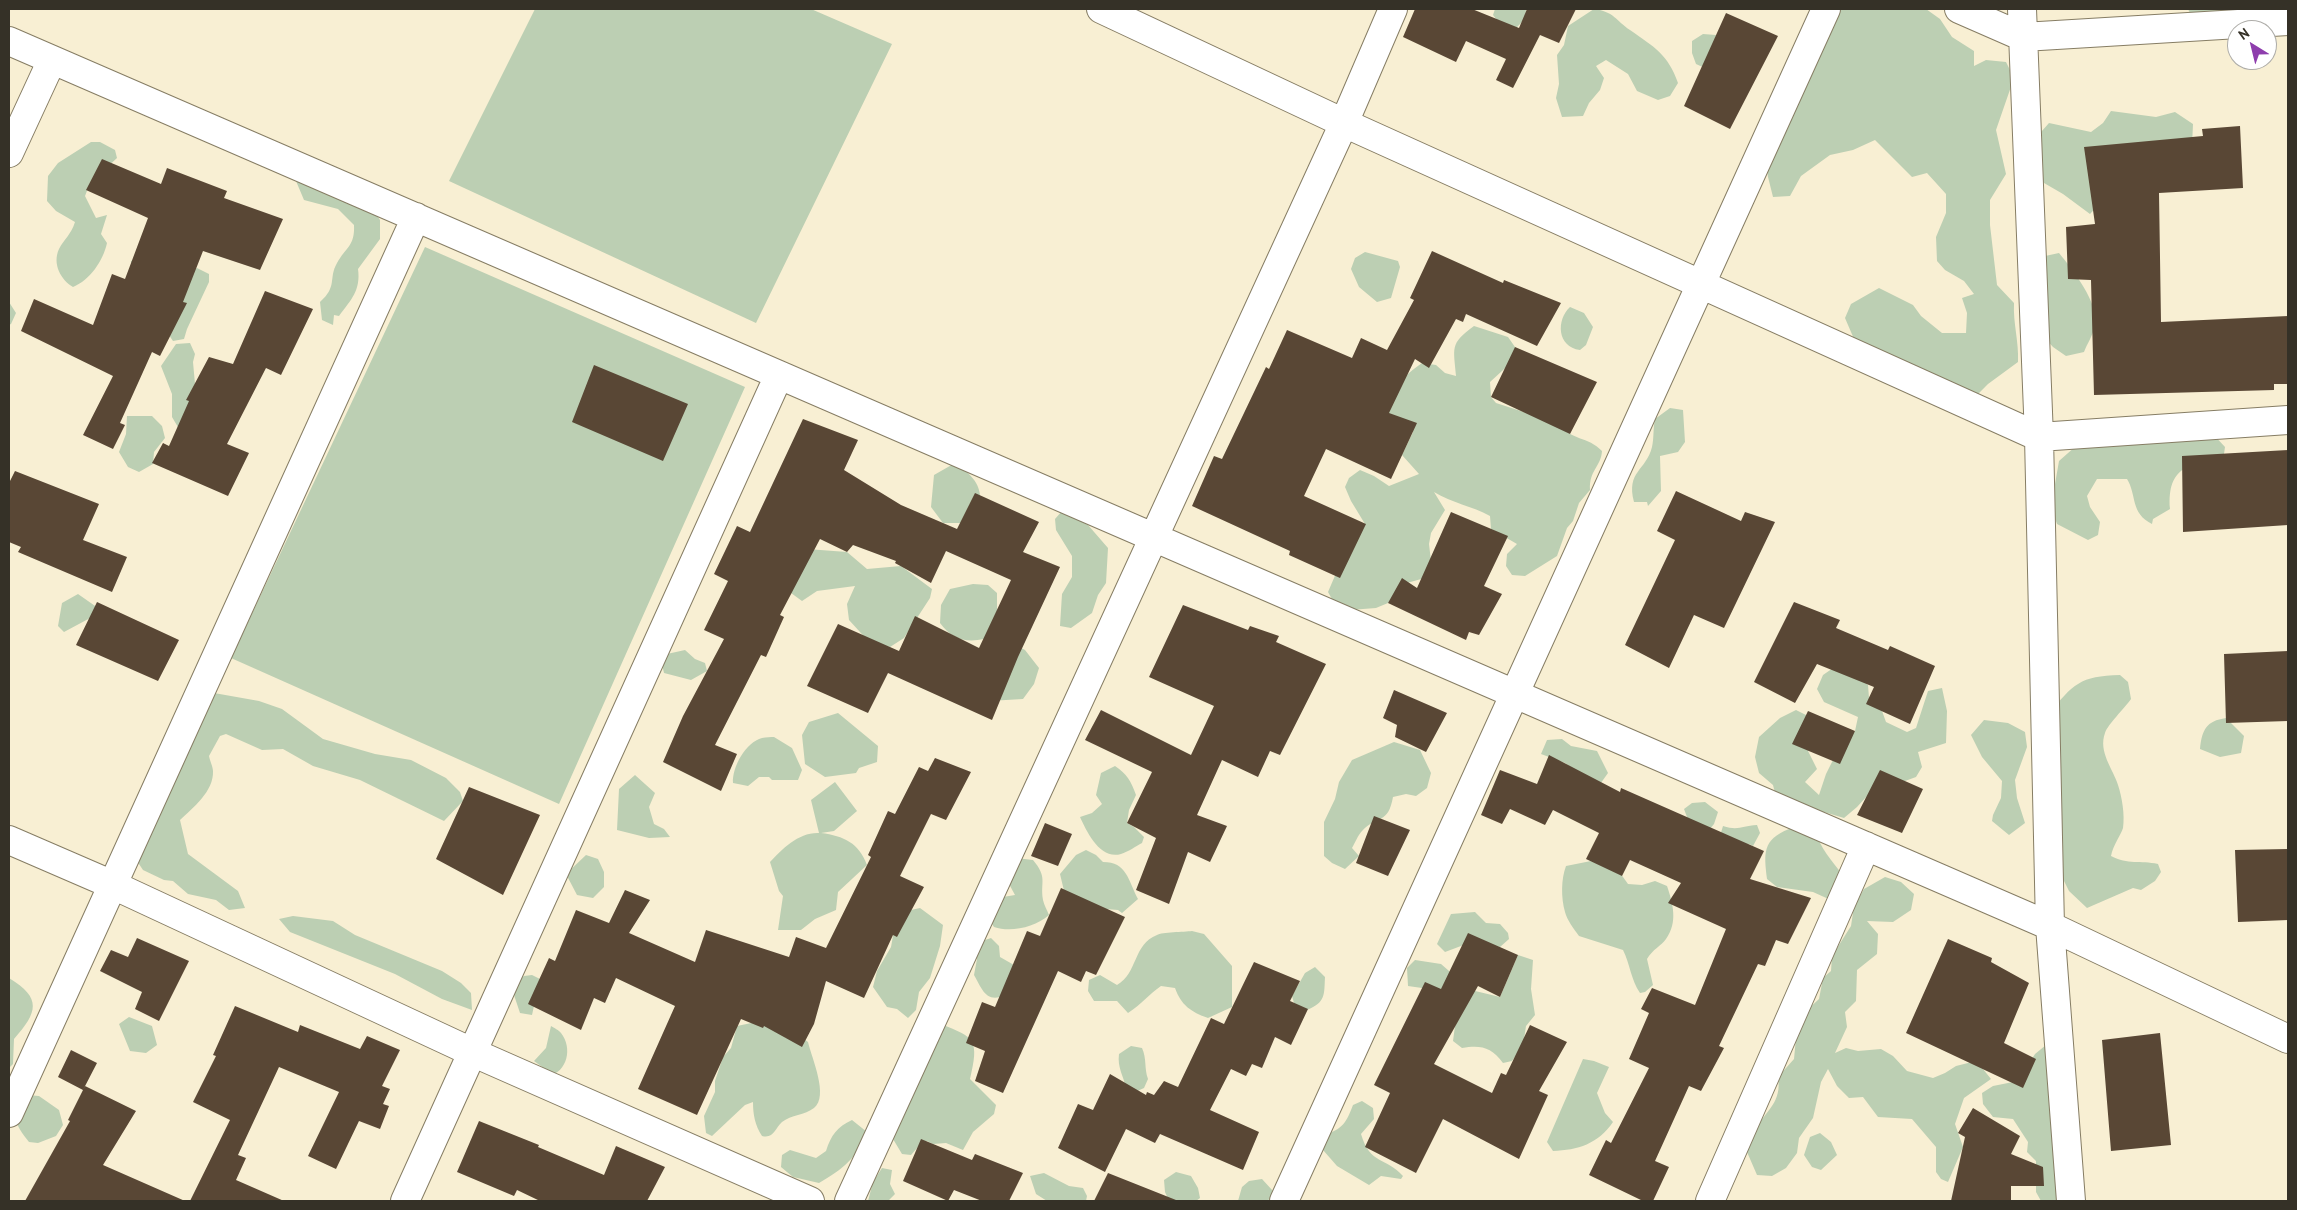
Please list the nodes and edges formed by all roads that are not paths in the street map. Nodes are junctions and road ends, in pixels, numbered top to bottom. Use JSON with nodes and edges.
{"nodes":[{"id":1,"x":1101,"y":9,"type":"edge"},
{"id":2,"x":1394,"y":9,"type":"edge"},
{"id":3,"x":1826,"y":9,"type":"edge"},
{"id":4,"x":1959,"y":9,"type":"edge"},
{"id":5,"x":2022,"y":9,"type":"edge"},
{"id":6,"x":2288,"y":21,"type":"edge"},
{"id":7,"x":2023,"y":37,"type":"junction"},
{"id":8,"x":9,"y":41,"type":"edge"},
{"id":9,"x":52,"y":60,"type":"junction"},
{"id":10,"x":1344,"y":123,"type":"junction"},
{"id":11,"x":9,"y":153,"type":"edge"},
{"id":12,"x":416,"y":218,"type":"junction"},
{"id":13,"x":1701,"y":284,"type":"junction"},
{"id":14,"x":779,"y":375,"type":"junction"},
{"id":15,"x":2288,"y":420,"type":"edge"},
{"id":16,"x":2039,"y":437,"type":"junction"},
{"id":17,"x":1153,"y":537,"type":"junction"},
{"id":18,"x":1515,"y":694,"type":"junction"},
{"id":19,"x":9,"y":840,"type":"edge"},
{"id":20,"x":1866,"y":846,"type":"junction"},
{"id":21,"x":113,"y":885,"type":"junction"},
{"id":22,"x":2050,"y":926,"type":"junction"},
{"id":23,"x":2288,"y":1039,"type":"edge"},
{"id":24,"x":474,"y":1052,"type":"junction"},
{"id":25,"x":9,"y":1113,"type":"edge"},
{"id":26,"x":405,"y":1201,"type":"edge"},
{"id":27,"x":810,"y":1201,"type":"edge"},
{"id":28,"x":849,"y":1201,"type":"edge"},
{"id":29,"x":1284,"y":1201,"type":"edge"},
{"id":30,"x":1710,"y":1201,"type":"edge"},
{"id":31,"x":2071,"y":1201,"type":"edge"}],
"edges":[{"from":1,"to":10,"type":"street"},
{"from":2,"to":10,"type":"street"},
{"from":3,"to":13,"type":"street"},
{"from":4,"to":7,"type":"street"},
{"from":5,"to":7,"type":"street"},
{"from":6,"to":7,"type":"street"},
{"from":7,"to":16,"type":"street"},
{"from":8,"to":9,"type":"street"},
{"from":9,"to":11,"type":"street"},
{"from":9,"to":12,"type":"street"},
{"from":10,"to":13,"type":"street"},
{"from":10,"to":17,"type":"street"},
{"from":12,"to":14,"type":"street"},
{"from":12,"to":21,"type":"street"},
{"from":13,"to":16,"type":"street"},
{"from":13,"to":18,"type":"street"},
{"from":14,"to":17,"type":"street"},
{"from":14,"to":24,"type":"street"},
{"from":15,"to":16,"type":"street"},
{"from":16,"to":22,"type":"street"},
{"from":17,"to":18,"type":"street"},
{"from":17,"to":28,"type":"street"},
{"from":18,"to":20,"type":"street"},
{"from":18,"to":29,"type":"street"},
{"from":19,"to":21,"type":"street"},
{"from":20,"to":22,"type":"street"},
{"from":20,"to":30,"type":"street"},
{"from":21,"to":24,"type":"street"},
{"from":21,"to":25,"type":"street"},
{"from":22,"to":23,"type":"street"},
{"from":22,"to":31,"type":"street"},
{"from":24,"to":26,"type":"street"},
{"from":24,"to":27,"type":"street"}]}
